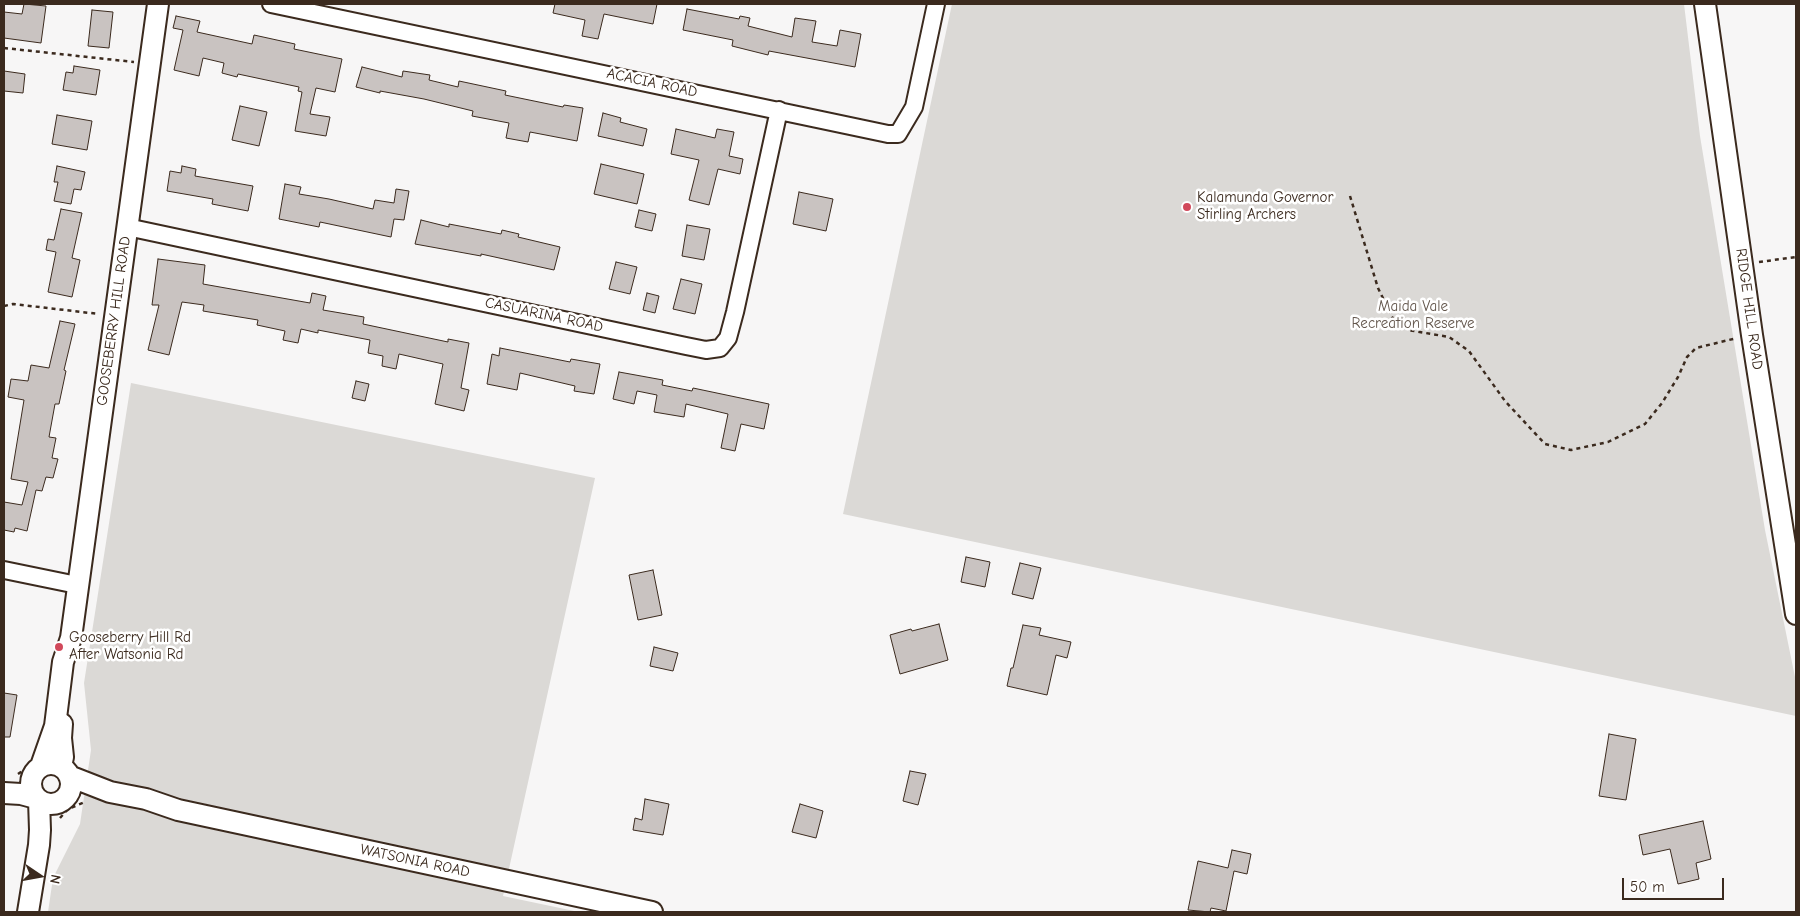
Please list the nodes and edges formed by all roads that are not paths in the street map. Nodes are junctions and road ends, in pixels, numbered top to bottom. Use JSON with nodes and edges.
{"nodes":[{"id":1,"x":158,"y":4,"type":"edge"},
{"id":2,"x":271,"y":4,"type":"edge"},
{"id":3,"x":936,"y":4,"type":"edge"},
{"id":4,"x":1705,"y":4,"type":"edge"},
{"id":5,"x":779,"y":110,"type":"junction"},
{"id":6,"x":127,"y":227,"type":"junction"},
{"id":7,"x":4,"y":570,"type":"edge"},
{"id":8,"x":77,"y":586,"type":"junction"},
{"id":9,"x":1796,"y":614,"type":"edge"},
{"id":10,"x":51,"y":771,"type":"junction"},
{"id":11,"x":4,"y":792,"type":"edge"},
{"id":12,"x":52,"y":803,"type":"junction"},
{"id":13,"x":178,"y":810,"type":"junction"},
{"id":14,"x":28,"y":912,"type":"edge"},
{"id":15,"x":37,"y":912,"type":"edge"},
{"id":16,"x":652,"y":912,"type":"edge"}],
"edges":[{"from":1,"to":6,"type":"street","name":"GOOSEBERRY HILL ROAD"},
{"from":2,"to":5,"type":"street","name":"ACACIA ROAD"},
{"from":3,"to":5,"type":"street","name":"ACACIA ROAD"},
{"from":4,"to":9,"type":"street","name":"RIDGE HILL ROAD"},
{"from":5,"to":6,"type":"street","name":"CASUARINA ROAD"},
{"from":6,"to":8,"type":"street","name":"GOOSEBERRY HILL ROAD"},
{"from":7,"to":8,"type":"street"},
{"from":8,"to":10,"type":"street","name":"GOOSEBERRY HILL ROAD"},
{"from":10,"to":11,"type":"street","name":"WATSONIA ROAD"},
{"from":10,"to":12,"type":"street","name":"GOOSEBERRY HILL ROAD"},
{"from":10,"to":12,"type":"street"},
{"from":10,"to":13,"type":"street","name":"WATSONIA ROAD"},
{"from":11,"to":12,"type":"street","name":"WATSONIA ROAD"},
{"from":12,"to":13,"type":"street","name":"WATSONIA ROAD"},
{"from":12,"to":14,"type":"street"},
{"from":12,"to":15,"type":"street"},
{"from":13,"to":16,"type":"street","name":"WATSONIA ROAD"}]}
